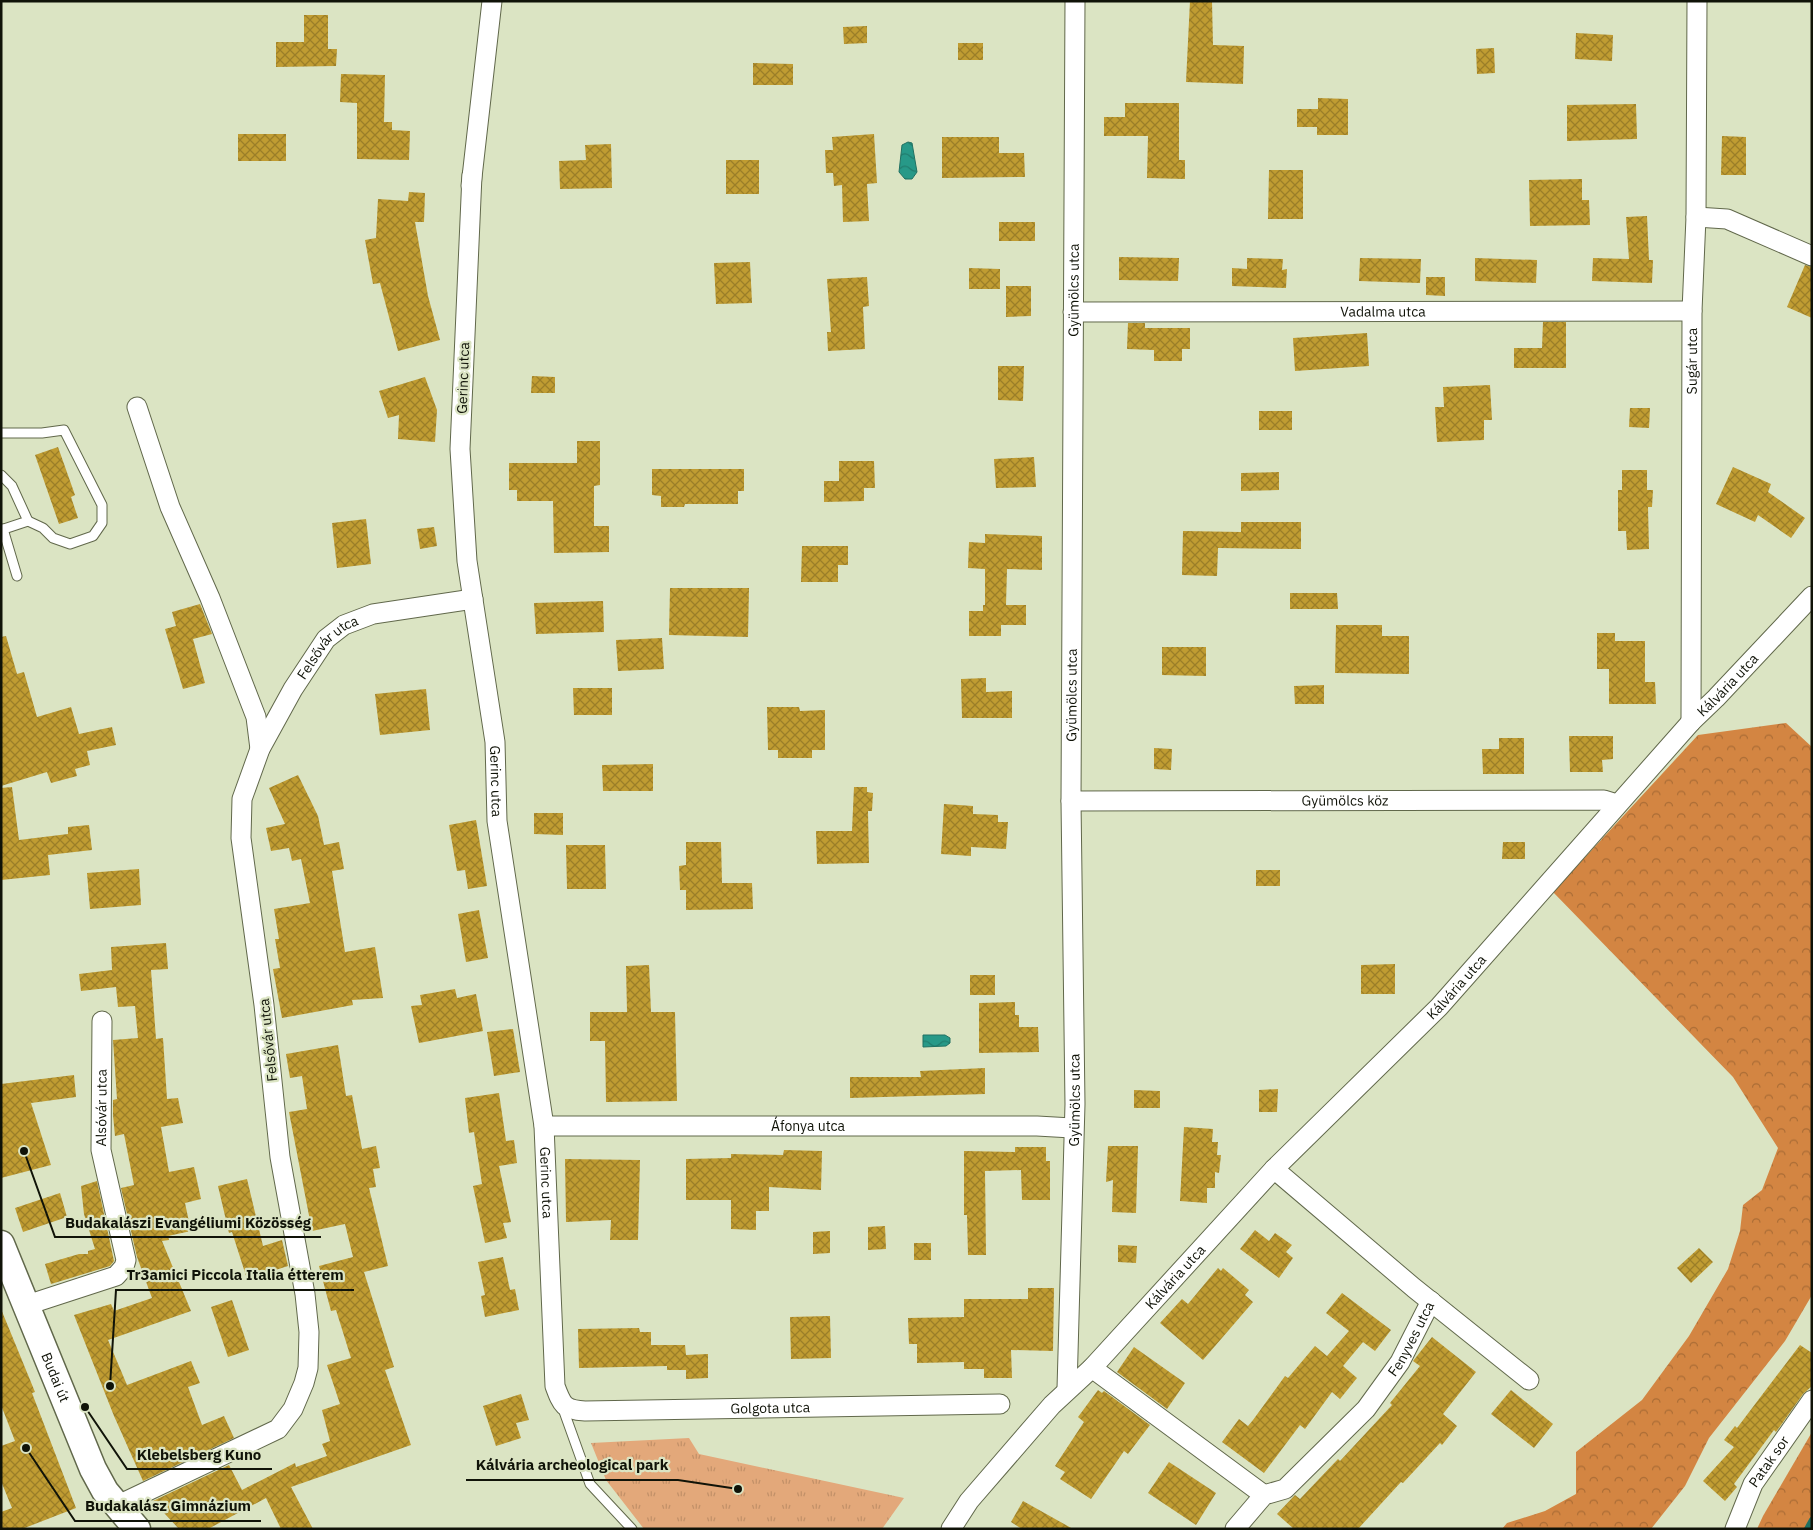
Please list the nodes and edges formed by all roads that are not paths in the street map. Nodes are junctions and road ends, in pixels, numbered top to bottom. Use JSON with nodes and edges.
{"nodes":[{"id":1,"x":492,"y":1,"type":"edge"},
{"id":2,"x":1075,"y":1,"type":"edge"},
{"id":3,"x":1697,"y":1,"type":"edge"},
{"id":4,"x":472,"y":175,"type":"junction"},
{"id":5,"x":1696,"y":217,"type":"junction"},
{"id":6,"x":1812,"y":256,"type":"edge"},
{"id":7,"x":1692,"y":311,"type":"junction"},
{"id":8,"x":1073,"y":312,"type":"junction"},
{"id":9,"x":137,"y":407,"type":"dead end"},
{"id":10,"x":1,"y":433,"type":"edge"},
{"id":11,"x":1,"y":474,"type":"edge"},
{"id":12,"x":28,"y":521,"type":"junction"},
{"id":13,"x":2,"y":530,"type":"edge"},
{"id":14,"x":17,"y":576,"type":"dead end"},
{"id":15,"x":1812,"y":596,"type":"edge"},
{"id":16,"x":473,"y":599,"type":"junction"},
{"id":17,"x":1691,"y":722,"type":"junction"},
{"id":18,"x":260,"y":749,"type":"junction"},
{"id":19,"x":1071,"y":801,"type":"junction"},
{"id":20,"x":1617,"y":804,"type":"junction"},
{"id":21,"x":102,"y":1021,"type":"dead end"},
{"id":22,"x":544,"y":1126,"type":"junction"},
{"id":23,"x":1072,"y":1128,"type":"junction"},
{"id":24,"x":1274,"y":1169,"type":"junction"},
{"id":25,"x":1,"y":1244,"type":"edge"},
{"id":26,"x":1431,"y":1301,"type":"junction"},
{"id":27,"x":27,"y":1305,"type":"junction"},
{"id":28,"x":1092,"y":1368,"type":"junction"},
{"id":29,"x":1529,"y":1380,"type":"dead end"},
{"id":30,"x":1067,"y":1389,"type":"junction"},
{"id":31,"x":558,"y":1395,"type":"junction"},
{"id":32,"x":1812,"y":1400,"type":"edge"},
{"id":33,"x":1000,"y":1404,"type":"dead end"},
{"id":34,"x":1264,"y":1495,"type":"junction"},
{"id":35,"x":116,"y":1506,"type":"junction"},
{"id":36,"x":137,"y":1529,"type":"edge"},
{"id":37,"x":632,"y":1529,"type":"edge"},
{"id":38,"x":951,"y":1529,"type":"edge"},
{"id":39,"x":1235,"y":1529,"type":"edge"},
{"id":40,"x":1735,"y":1529,"type":"edge"}],
"edges":[{"from":1,"to":4,"type":"street","name":"Gerinc utca"},
{"from":2,"to":8,"type":"street","name":"Gyümölcs utca"},
{"from":3,"to":5,"type":"street","name":"Sugár utca"},
{"from":4,"to":4,"type":"street","name":"Gerinc utca"},
{"from":4,"to":16,"type":"street","name":"Gerinc utca"},
{"from":5,"to":6,"type":"street"},
{"from":5,"to":7,"type":"street","name":"Sugár utca"},
{"from":7,"to":8,"type":"street","name":"Vadalma utca"},
{"from":7,"to":17,"type":"street","name":"Sugár utca"},
{"from":8,"to":19,"type":"street","name":"Gyümölcs utca"},
{"from":9,"to":18,"type":"street"},
{"from":10,"to":12,"type":"lane"},
{"from":11,"to":12,"type":"lane"},
{"from":12,"to":13,"type":"lane"},
{"from":13,"to":14,"type":"lane"},
{"from":15,"to":17,"type":"street","name":"Kálvária utca"},
{"from":16,"to":18,"type":"street","name":"Felsővár utca"},
{"from":16,"to":22,"type":"street","name":"Gerinc utca"},
{"from":17,"to":20,"type":"street","name":"Kálvária utca"},
{"from":18,"to":35,"type":"street","name":"Felsővár utca"},
{"from":19,"to":20,"type":"street","name":"Gyümölcs köz"},
{"from":19,"to":23,"type":"street","name":"Gyümölcs utca"},
{"from":20,"to":24,"type":"street","name":"Kálvária utca"},
{"from":21,"to":27,"type":"street","name":"Alsóvár utca"},
{"from":22,"to":23,"type":"street","name":"Áfonya utca"},
{"from":22,"to":31,"type":"street","name":"Gerinc utca"},
{"from":23,"to":30,"type":"street","name":"Gyümölcs utca"},
{"from":24,"to":26,"type":"street","name":"Fenyves utca"},
{"from":24,"to":28,"type":"street","name":"Kálvária utca"},
{"from":25,"to":27,"type":"main road","name":"Budai út"},
{"from":26,"to":29,"type":"street"},
{"from":26,"to":34,"type":"street","name":"Fenyves utca"},
{"from":27,"to":35,"type":"main road","name":"Budai út"},
{"from":28,"to":30,"type":"street","name":"Kálvária utca"},
{"from":28,"to":34,"type":"street"},
{"from":30,"to":38,"type":"street"},
{"from":31,"to":33,"type":"street","name":"Golgota utca"},
{"from":31,"to":37,"type":"lane"},
{"from":32,"to":40,"type":"street","name":"Patak sor"},
{"from":34,"to":39,"type":"street"},
{"from":35,"to":36,"type":"main road","name":"Budai út"}]}
